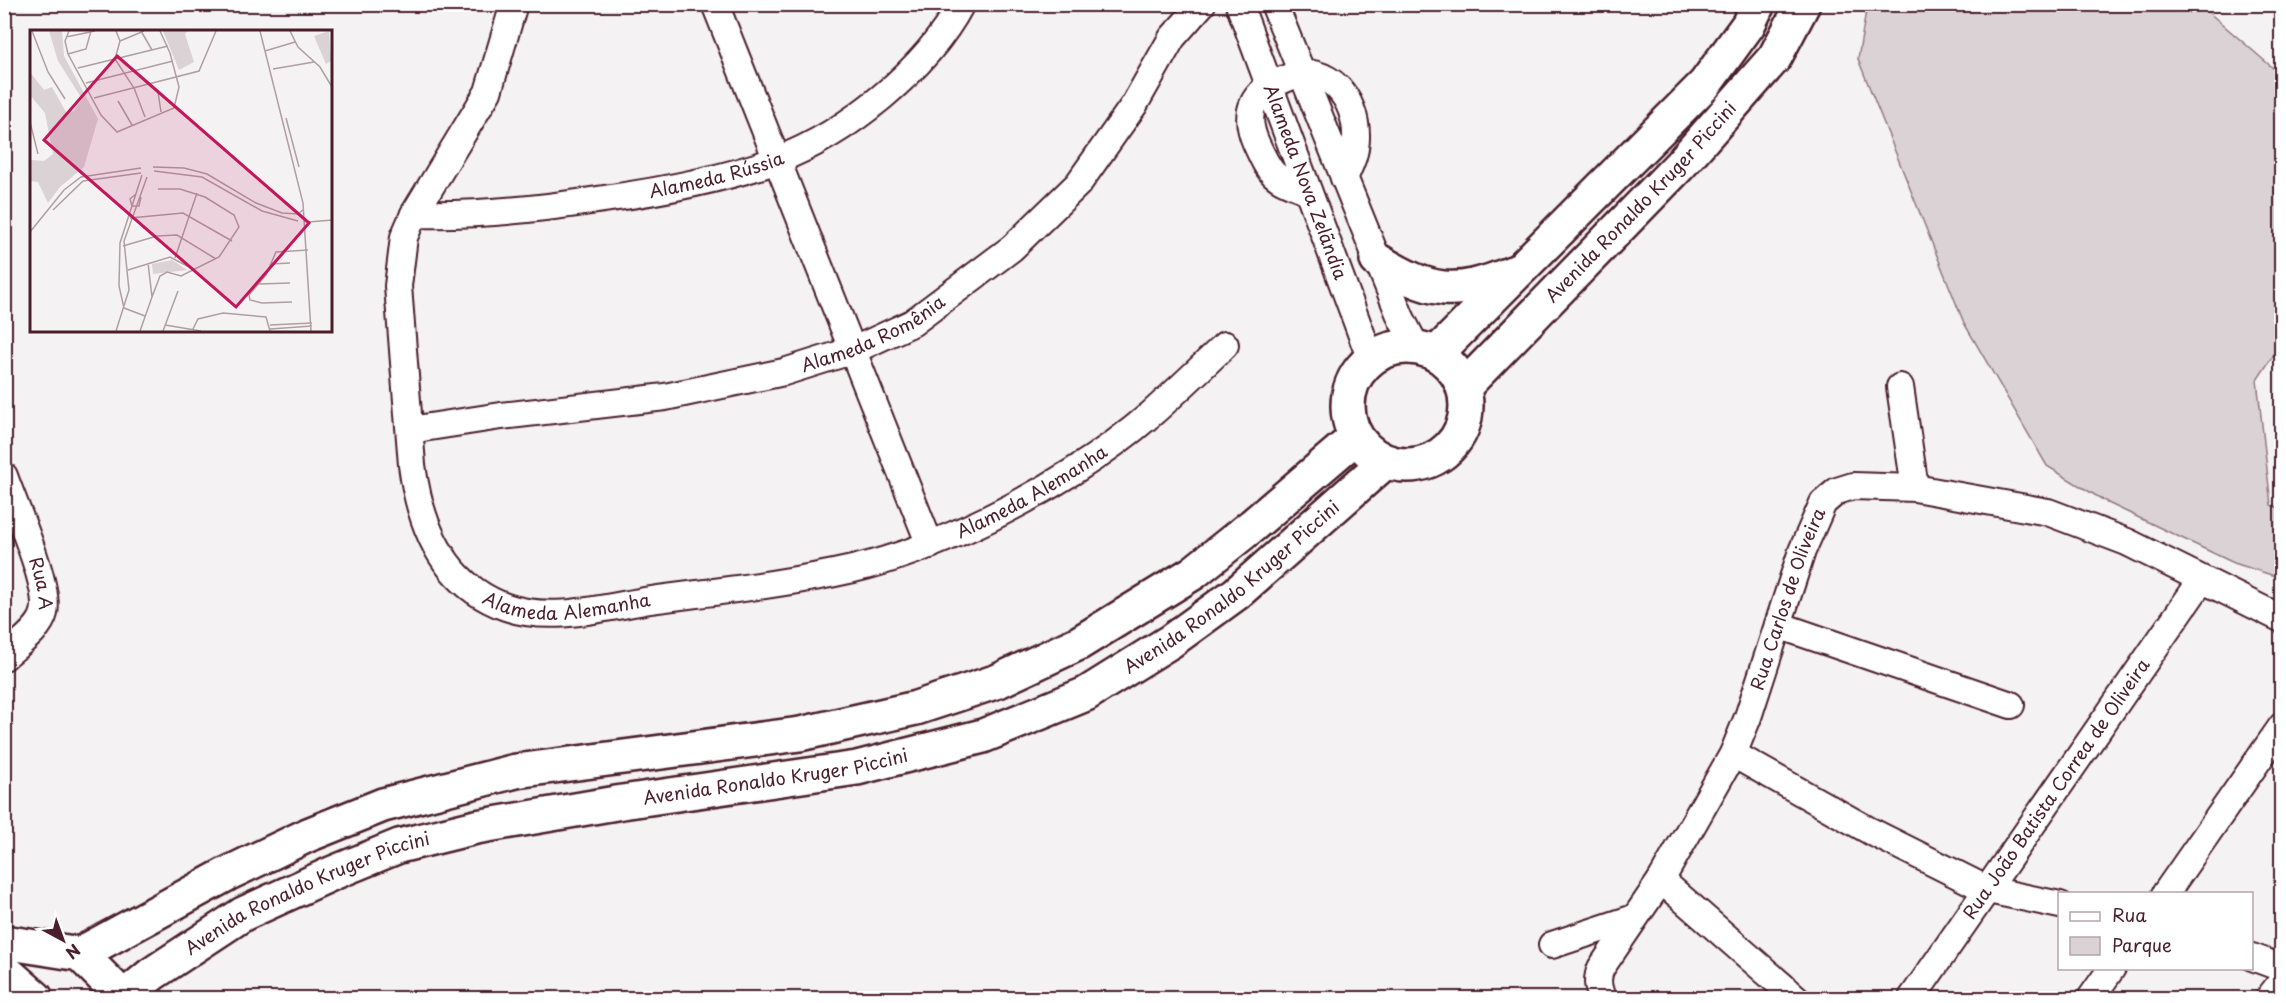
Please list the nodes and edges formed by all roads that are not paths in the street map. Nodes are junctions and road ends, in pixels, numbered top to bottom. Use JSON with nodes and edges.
{"nodes":[{"id":1,"x":514,"y":4,"type":"edge"},
{"id":2,"x":715,"y":4,"type":"edge"},
{"id":3,"x":961,"y":4,"type":"edge"},
{"id":4,"x":1202,"y":4,"type":"edge"},
{"id":5,"x":1239,"y":4,"type":"edge"},
{"id":6,"x":1274,"y":4,"type":"edge"},
{"id":7,"x":1758,"y":4,"type":"edge"},
{"id":8,"x":1803,"y":4,"type":"edge"},
{"id":9,"x":1301,"y":72,"type":"junction"},
{"id":10,"x":1269,"y":85,"type":"junction"},
{"id":11,"x":777,"y":160,"type":"junction"},
{"id":12,"x":1344,"y":178,"type":"junction"},
{"id":13,"x":414,"y":214,"type":"junction"},
{"id":14,"x":1377,"y":260,"type":"junction"},
{"id":15,"x":1519,"y":270,"type":"junction"},
{"id":16,"x":1225,"y":345,"type":"dead end"},
{"id":17,"x":854,"y":350,"type":"junction"},
{"id":18,"x":1426,"y":350,"type":"junction"},
{"id":19,"x":1371,"y":360,"type":"junction"},
{"id":20,"x":1464,"y":387,"type":"junction"},
{"id":21,"x":1900,"y":387,"type":"dead end"},
{"id":22,"x":410,"y":429,"type":"junction"},
{"id":23,"x":1356,"y":436,"type":"junction"},
{"id":24,"x":1385,"y":462,"type":"junction"},
{"id":25,"x":1915,"y":488,"type":"junction"},
{"id":26,"x":7,"y":492,"type":"edge"},
{"id":27,"x":930,"y":545,"type":"junction"},
{"id":28,"x":2200,"y":580,"type":"junction"},
{"id":29,"x":2282,"y":619,"type":"edge"},
{"id":30,"x":1778,"y":625,"type":"junction"},
{"id":31,"x":4,"y":657,"type":"edge"},
{"id":32,"x":2011,"y":705,"type":"dead end"},
{"id":33,"x":2282,"y":726,"type":"edge"},
{"id":34,"x":1733,"y":754,"type":"junction"},
{"id":35,"x":1661,"y":880,"type":"junction"},
{"id":36,"x":1988,"y":890,"type":"junction"},
{"id":37,"x":2166,"y":892,"type":"edge"},
{"id":38,"x":2058,"y":905,"type":"edge"},
{"id":39,"x":1635,"y":918,"type":"junction"},
{"id":40,"x":4,"y":942,"type":"edge"},
{"id":41,"x":1552,"y":945,"type":"dead end"},
{"id":42,"x":80,"y":954,"type":"junction"},
{"id":43,"x":2253,"y":957,"type":"edge"},
{"id":44,"x":2282,"y":968,"type":"edge"},
{"id":45,"x":4,"y":970,"type":"edge"},
{"id":46,"x":2111,"y":970,"type":"edge"},
{"id":47,"x":2282,"y":981,"type":"edge"},
{"id":48,"x":123,"y":998,"type":"edge"},
{"id":49,"x":36,"y":999,"type":"edge"},
{"id":50,"x":1602,"y":999,"type":"edge"},
{"id":51,"x":1796,"y":999,"type":"edge"},
{"id":52,"x":1912,"y":999,"type":"edge"},
{"id":53,"x":2091,"y":999,"type":"edge"},
{"id":54,"x":2269,"y":999,"type":"edge"}],
"edges":[{"from":1,"to":13,"type":"street","name":"Alameda Alemanha"},
{"from":2,"to":11,"type":"street"},
{"from":3,"to":11,"type":"street","name":"Alameda Rússia"},
{"from":4,"to":17,"type":"street","name":"Alameda Romênia"},
{"from":5,"to":10,"type":"street","name":"Alameda Nova Zelãndia"},
{"from":6,"to":9,"type":"street","name":"Alameda Nova Zelãndia"},
{"from":7,"to":15,"type":"main road","name":"Avenida Ronaldo Kruger Piccini"},
{"from":8,"to":20,"type":"main road","name":"Avenida Ronaldo Kruger Piccini"},
{"from":9,"to":10,"type":"street"},
{"from":9,"to":12,"type":"street","name":"Alameda Nova Zelãndia"},
{"from":9,"to":12,"type":"street"},
{"from":10,"to":19,"type":"street","name":"Alameda Nova Zelãndia"},
{"from":11,"to":13,"type":"street","name":"Alameda Rússia"},
{"from":11,"to":17,"type":"street"},
{"from":12,"to":14,"type":"street","name":"Alameda Nova Zelãndia"},
{"from":13,"to":22,"type":"street","name":"Alameda Alemanha"},
{"from":14,"to":15,"type":"main road"},
{"from":14,"to":18,"type":"street","name":"Alameda Nova Zelãndia"},
{"from":15,"to":18,"type":"main road","name":"Avenida Ronaldo Kruger Piccini"},
{"from":16,"to":27,"type":"street","name":"Alameda Alemanha"},
{"from":17,"to":22,"type":"street","name":"Alameda Romênia"},
{"from":17,"to":27,"type":"street"},
{"from":18,"to":19,"type":"main road"},
{"from":18,"to":20,"type":"main road"},
{"from":19,"to":23,"type":"main road"},
{"from":20,"to":24,"type":"main road"},
{"from":21,"to":25,"type":"street"},
{"from":22,"to":27,"type":"street","name":"Alameda Alemanha"},
{"from":23,"to":24,"type":"main road"},
{"from":23,"to":42,"type":"main road","name":"Avenida Ronaldo Kruger Piccini"},
{"from":24,"to":48,"type":"main road","name":"Avenida Ronaldo Kruger Piccini"},
{"from":25,"to":28,"type":"street","name":"Rua Carlos de Oliveira"},
{"from":25,"to":30,"type":"street","name":"Rua Carlos de Oliveira"},
{"from":26,"to":31,"type":"street","name":"Rua A"},
{"from":28,"to":29,"type":"street","name":"Rua Carlos de Oliveira"},
{"from":28,"to":36,"type":"street","name":"Rua João Batista Correa de Oliveira"},
{"from":30,"to":32,"type":"street"},
{"from":30,"to":34,"type":"street","name":"Rua Carlos de Oliveira"},
{"from":33,"to":37,"type":"street"},
{"from":34,"to":35,"type":"street","name":"Rua Carlos de Oliveira"},
{"from":34,"to":36,"type":"street"},
{"from":35,"to":39,"type":"street","name":"Rua Carlos de Oliveira"},
{"from":35,"to":51,"type":"street"},
{"from":36,"to":38,"type":"street"},
{"from":36,"to":52,"type":"street","name":"Rua João Batista Correa de Oliveira"},
{"from":39,"to":41,"type":"street"},
{"from":39,"to":50,"type":"street","name":"Rua Carlos de Oliveira"},
{"from":40,"to":42,"type":"main road"},
{"from":42,"to":48,"type":"main road"},
{"from":43,"to":44,"type":"street"},
{"from":45,"to":49,"type":"main road"},
{"from":46,"to":53,"type":"street"},
{"from":47,"to":54,"type":"street"}]}
